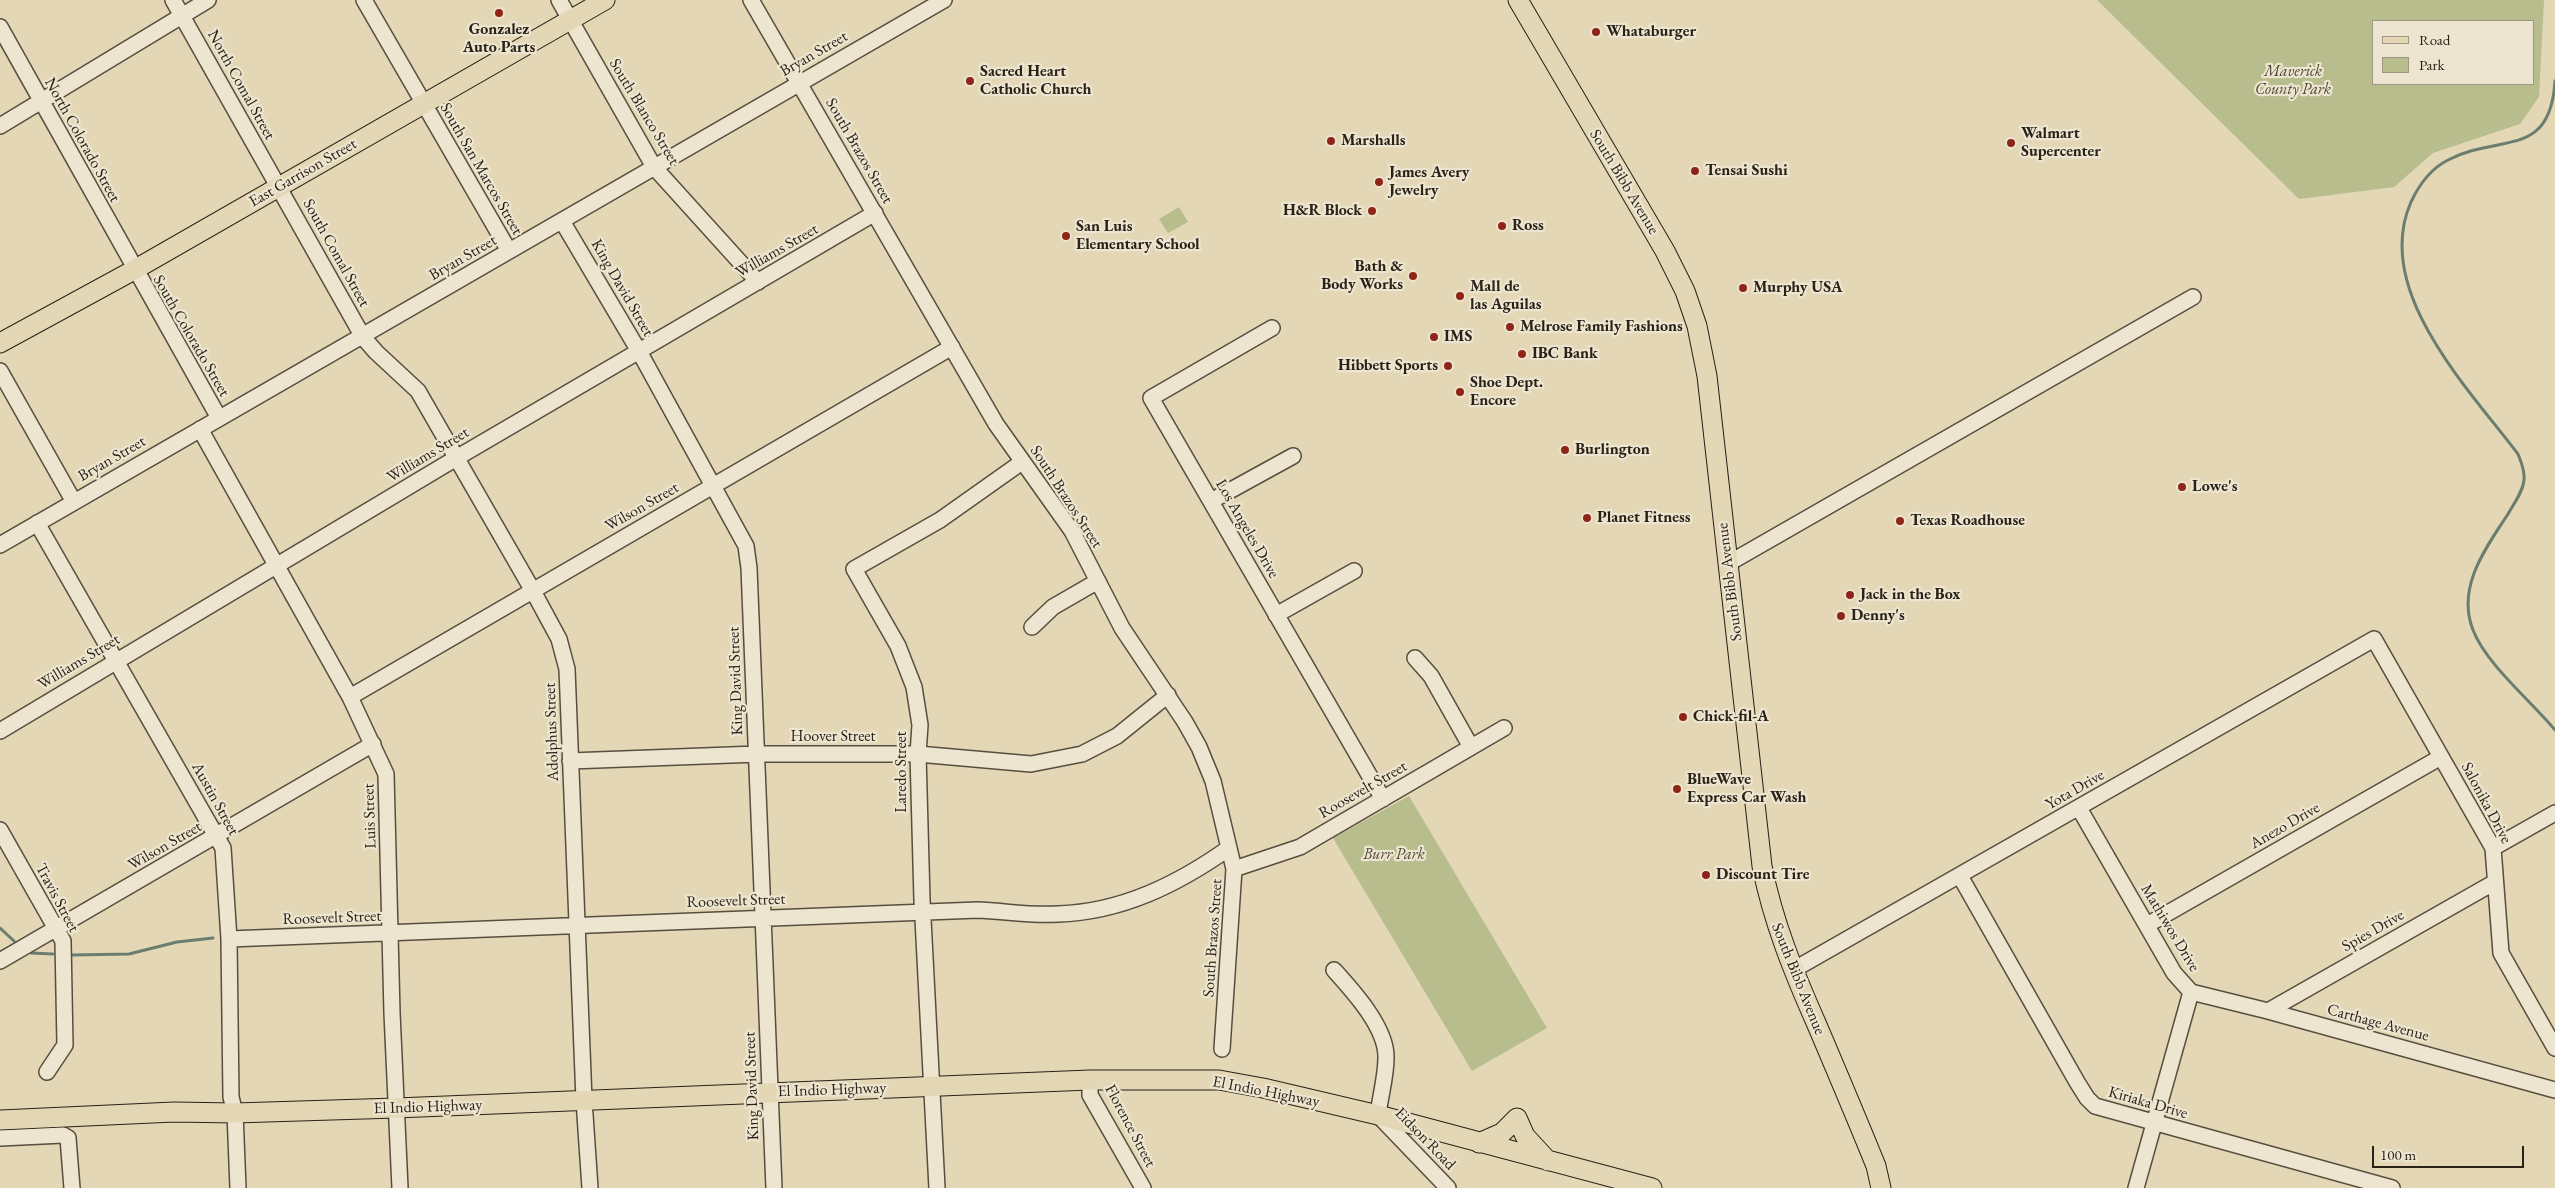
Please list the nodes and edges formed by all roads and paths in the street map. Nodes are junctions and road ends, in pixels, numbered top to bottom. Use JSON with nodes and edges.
{"nodes":[{"id":1,"x":173,"y":0,"type":"edge"},
{"id":2,"x":208,"y":0,"type":"edge"},
{"id":3,"x":364,"y":0,"type":"edge"},
{"id":4,"x":560,"y":0,"type":"edge"},
{"id":5,"x":605,"y":0,"type":"edge"},
{"id":6,"x":751,"y":0,"type":"edge"},
{"id":7,"x":944,"y":0,"type":"edge"},
{"id":8,"x":1518,"y":0,"type":"edge"},
{"id":9,"x":182,"y":16,"type":"junction"},
{"id":10,"x":571,"y":20,"type":"junction"},
{"id":11,"x":0,"y":27,"type":"edge"},
{"id":12,"x":799,"y":82,"type":"junction"},
{"id":13,"x":41,"y":101,"type":"junction"},
{"id":14,"x":423,"y":104,"type":"junction"},
{"id":15,"x":0,"y":126,"type":"edge"},
{"id":16,"x":654,"y":168,"type":"junction"},
{"id":17,"x":279,"y":188,"type":"junction"},
{"id":18,"x":875,"y":213,"type":"junction"},
{"id":19,"x":562,"y":221,"type":"junction"},
{"id":20,"x":509,"y":251,"type":"junction"},
{"id":21,"x":134,"y":270,"type":"junction"},
{"id":22,"x":758,"y":282,"type":"junction"},
{"id":23,"x":2193,"y":297,"type":"dead end"},
{"id":24,"x":1272,"y":328,"type":"dead end"},
{"id":25,"x":363,"y":337,"type":"junction"},
{"id":26,"x":0,"y":343,"type":"edge"},
{"id":27,"x":952,"y":347,"type":"junction"},
{"id":28,"x":640,"y":353,"type":"junction"},
{"id":29,"x":0,"y":371,"type":"edge"},
{"id":30,"x":218,"y":418,"type":"junction"},
{"id":31,"x":200,"y":429,"type":"junction"},
{"id":32,"x":1293,"y":456,"type":"dead end"},
{"id":33,"x":458,"y":457,"type":"junction"},
{"id":34,"x":1022,"y":462,"type":"junction"},
{"id":35,"x":714,"y":486,"type":"junction"},
{"id":36,"x":1211,"y":501,"type":"junction"},
{"id":37,"x":74,"y":502,"type":"junction"},
{"id":38,"x":38,"y":523,"type":"junction"},
{"id":39,"x":0,"y":545,"type":"edge"},
{"id":40,"x":1729,"y":563,"type":"junction"},
{"id":41,"x":277,"y":565,"type":"junction"},
{"id":42,"x":1354,"y":571,"type":"dead end"},
{"id":43,"x":1098,"y":581,"type":"junction"},
{"id":44,"x":533,"y":591,"type":"junction"},
{"id":45,"x":1276,"y":615,"type":"junction"},
{"id":46,"x":1032,"y":627,"type":"dead end"},
{"id":47,"x":2374,"y":639,"type":"joint"},
{"id":48,"x":1415,"y":658,"type":"dead end"},
{"id":49,"x":116,"y":661,"type":"junction"},
{"id":50,"x":1168,"y":696,"type":"junction"},
{"id":51,"x":350,"y":698,"type":"junction"},
{"id":52,"x":1504,"y":728,"type":"dead end"},
{"id":53,"x":0,"y":731,"type":"edge"},
{"id":54,"x":373,"y":744,"type":"junction"},
{"id":55,"x":1471,"y":747,"type":"junction"},
{"id":56,"x":757,"y":754,"type":"junction"},
{"id":57,"x":918,"y":754,"type":"junction"},
{"id":58,"x":2441,"y":757,"type":"junction"},
{"id":59,"x":570,"y":761,"type":"junction"},
{"id":60,"x":1383,"y":799,"type":"junction"},
{"id":61,"x":2079,"y":808,"type":"junction"},
{"id":62,"x":2555,"y":813,"type":"edge"},
{"id":63,"x":0,"y":830,"type":"edge"},
{"id":64,"x":217,"y":836,"type":"junction"},
{"id":65,"x":1229,"y":848,"type":"junction"},
{"id":66,"x":2494,"y":848,"type":"junction"},
{"id":67,"x":1234,"y":870,"type":"junction"},
{"id":68,"x":1960,"y":876,"type":"junction"},
{"id":69,"x":2495,"y":882,"type":"junction"},
{"id":70,"x":924,"y":912,"type":"junction"},
{"id":71,"x":763,"y":918,"type":"junction"},
{"id":72,"x":577,"y":925,"type":"junction"},
{"id":73,"x":2147,"y":925,"type":"junction"},
{"id":74,"x":56,"y":929,"type":"junction"},
{"id":75,"x":392,"y":934,"type":"junction"},
{"id":76,"x":229,"y":938,"type":"junction"},
{"id":77,"x":0,"y":961,"type":"edge"},
{"id":78,"x":1334,"y":970,"type":"dead end"},
{"id":79,"x":1793,"y":970,"type":"junction"},
{"id":80,"x":2191,"y":992,"type":"junction"},
{"id":81,"x":2268,"y":1011,"type":"junction"},
{"id":82,"x":2555,"y":1048,"type":"edge"},
{"id":83,"x":1222,"y":1049,"type":"dead end"},
{"id":84,"x":47,"y":1072,"type":"dead end"},
{"id":85,"x":1090,"y":1080,"type":"junction"},
{"id":86,"x":932,"y":1086,"type":"junction"},
{"id":87,"x":2555,"y":1090,"type":"edge"},
{"id":88,"x":769,"y":1093,"type":"junction"},
{"id":89,"x":584,"y":1100,"type":"junction"},
{"id":90,"x":396,"y":1108,"type":"junction"},
{"id":91,"x":234,"y":1113,"type":"junction"},
{"id":92,"x":1378,"y":1115,"type":"junction"},
{"id":93,"x":0,"y":1120,"type":"edge"},
{"id":94,"x":2154,"y":1123,"type":"junction"},
{"id":95,"x":0,"y":1138,"type":"edge"},
{"id":96,"x":1479,"y":1143,"type":"junction"},
{"id":97,"x":1549,"y":1161,"type":"junction"},
{"id":98,"x":1876,"y":1166,"type":"junction"},
{"id":99,"x":72,"y":1188,"type":"edge"},
{"id":100,"x":238,"y":1188,"type":"edge"},
{"id":101,"x":400,"y":1188,"type":"edge"},
{"id":102,"x":590,"y":1188,"type":"edge"},
{"id":103,"x":774,"y":1188,"type":"edge"},
{"id":104,"x":937,"y":1188,"type":"edge"},
{"id":105,"x":1144,"y":1188,"type":"edge"},
{"id":106,"x":1448,"y":1188,"type":"edge"},
{"id":107,"x":1652,"y":1188,"type":"edge"},
{"id":108,"x":1881,"y":1188,"type":"edge"},
{"id":109,"x":1894,"y":1188,"type":"edge"},
{"id":110,"x":2136,"y":1188,"type":"edge"},
{"id":111,"x":2392,"y":1188,"type":"edge"}],
"edges":[{"from":1,"to":9,"type":"street","name":"North Comal Street"},
{"from":2,"to":9,"type":"street"},
{"from":3,"to":14,"type":"street","name":"South San Marcos Street"},
{"from":4,"to":10,"type":"street","name":"South Blanco Street"},
{"from":5,"to":10,"type":"main road","name":"East Garrison Street"},
{"from":6,"to":12,"type":"street","name":"South Brazos Street"},
{"from":7,"to":12,"type":"street","name":"Bryan Street"},
{"from":8,"to":40,"type":"main road","name":"South Bibb Avenue"},
{"from":9,"to":13,"type":"street"},
{"from":9,"to":17,"type":"street","name":"North Comal Street"},
{"from":10,"to":14,"type":"main road","name":"East Garrison Street"},
{"from":10,"to":16,"type":"street","name":"South Blanco Street"},
{"from":11,"to":13,"type":"street","name":"North Colorado Street"},
{"from":12,"to":16,"type":"street","name":"Bryan Street"},
{"from":12,"to":18,"type":"street","name":"South Brazos Street"},
{"from":13,"to":15,"type":"street"},
{"from":13,"to":21,"type":"street","name":"North Colorado Street"},
{"from":14,"to":17,"type":"main road","name":"East Garrison Street"},
{"from":14,"to":20,"type":"street","name":"South San Marcos Street"},
{"from":16,"to":19,"type":"street","name":"Bryan Street"},
{"from":16,"to":22,"type":"street","name":"South Blanco Street"},
{"from":17,"to":21,"type":"main road","name":"East Garrison Street"},
{"from":17,"to":25,"type":"street","name":"South Comal Street"},
{"from":18,"to":22,"type":"street","name":"Williams Street"},
{"from":18,"to":27,"type":"street","name":"South Brazos Street"},
{"from":19,"to":20,"type":"street","name":"Bryan Street"},
{"from":19,"to":28,"type":"street","name":"King David Street"},
{"from":20,"to":25,"type":"street","name":"Bryan Street"},
{"from":21,"to":26,"type":"main road","name":"East Garrison Street"},
{"from":21,"to":30,"type":"street","name":"South Colorado Street"},
{"from":22,"to":28,"type":"street","name":"Williams Street"},
{"from":23,"to":40,"type":"street"},
{"from":24,"to":36,"type":"street","name":"Los Angeles Drive"},
{"from":25,"to":30,"type":"street","name":"Bryan Street"},
{"from":25,"to":33,"type":"street","name":"Adolphus Street"},
{"from":27,"to":34,"type":"street","name":"South Brazos Street"},
{"from":27,"to":35,"type":"street","name":"Wilson Street"},
{"from":28,"to":33,"type":"street","name":"Williams Street"},
{"from":28,"to":35,"type":"street","name":"King David Street"},
{"from":29,"to":37,"type":"street"},
{"from":30,"to":31,"type":"street","name":"Bryan Street"},
{"from":31,"to":37,"type":"street","name":"Bryan Street"},
{"from":31,"to":41,"type":"street","name":"Luis Street"},
{"from":32,"to":36,"type":"street"},
{"from":33,"to":41,"type":"street","name":"Williams Street"},
{"from":33,"to":44,"type":"street","name":"Adolphus Street"},
{"from":34,"to":43,"type":"street","name":"South Brazos Street"},
{"from":34,"to":57,"type":"street","name":"Laredo Street"},
{"from":35,"to":44,"type":"street","name":"Wilson Street"},
{"from":35,"to":56,"type":"street","name":"King David Street"},
{"from":36,"to":45,"type":"street","name":"Los Angeles Drive"},
{"from":37,"to":38,"type":"street","name":"Bryan Street"},
{"from":38,"to":39,"type":"street","name":"Bryan Street"},
{"from":38,"to":49,"type":"street","name":"Austin Street"},
{"from":40,"to":79,"type":"main road","name":"South Bibb Avenue"},
{"from":41,"to":49,"type":"street","name":"Williams Street"},
{"from":41,"to":51,"type":"street","name":"Luis Street"},
{"from":42,"to":45,"type":"street"},
{"from":43,"to":46,"type":"street"},
{"from":43,"to":50,"type":"street","name":"South Brazos Street"},
{"from":44,"to":51,"type":"street","name":"Wilson Street"},
{"from":44,"to":59,"type":"street","name":"Adolphus Street"},
{"from":45,"to":60,"type":"street","name":"Los Angeles Drive"},
{"from":47,"to":58,"type":"street","name":"Salonika Drive"},
{"from":47,"to":61,"type":"street","name":"Yota Drive"},
{"from":48,"to":55,"type":"street"},
{"from":49,"to":53,"type":"street","name":"Williams Street"},
{"from":49,"to":64,"type":"street","name":"Austin Street"},
{"from":50,"to":57,"type":"street","name":"Hoover Street"},
{"from":50,"to":65,"type":"street","name":"South Brazos Street"},
{"from":51,"to":54,"type":"street","name":"Luis Street"},
{"from":52,"to":55,"type":"street","name":"Roosevelt Street"},
{"from":54,"to":64,"type":"street","name":"Wilson Street"},
{"from":54,"to":75,"type":"street","name":"Luis Street"},
{"from":55,"to":60,"type":"street","name":"Roosevelt Street"},
{"from":56,"to":57,"type":"street","name":"Hoover Street"},
{"from":56,"to":59,"type":"street","name":"Hoover Street"},
{"from":56,"to":71,"type":"street","name":"King David Street"},
{"from":57,"to":70,"type":"street","name":"Laredo Street"},
{"from":58,"to":66,"type":"street","name":"Salonika Drive"},
{"from":58,"to":73,"type":"street","name":"Anezo Drive"},
{"from":59,"to":72,"type":"street","name":"Adolphus Street"},
{"from":60,"to":67,"type":"street","name":"Roosevelt Street"},
{"from":61,"to":68,"type":"street","name":"Yota Drive"},
{"from":61,"to":73,"type":"street","name":"Mathiwos Drive"},
{"from":62,"to":66,"type":"street"},
{"from":63,"to":74,"type":"street","name":"Travis Street"},
{"from":64,"to":74,"type":"street","name":"Wilson Street"},
{"from":64,"to":76,"type":"street","name":"Austin Street"},
{"from":65,"to":67,"type":"street","name":"South Brazos Street"},
{"from":65,"to":70,"type":"street","name":"Roosevelt Street"},
{"from":66,"to":69,"type":"street","name":"Salonika Drive"},
{"from":67,"to":83,"type":"street","name":"South Brazos Street"},
{"from":68,"to":79,"type":"street","name":"Yota Drive"},
{"from":68,"to":94,"type":"street","name":"Kiriaka Drive"},
{"from":69,"to":81,"type":"street","name":"Spies Drive"},
{"from":69,"to":82,"type":"street","name":"Salonika Drive"},
{"from":70,"to":71,"type":"street","name":"Roosevelt Street"},
{"from":70,"to":86,"type":"street","name":"Laredo Street"},
{"from":71,"to":72,"type":"street","name":"Roosevelt Street"},
{"from":71,"to":88,"type":"street","name":"King David Street"},
{"from":72,"to":75,"type":"street","name":"Roosevelt Street"},
{"from":72,"to":89,"type":"street","name":"Adolphus Street"},
{"from":73,"to":80,"type":"street","name":"Mathiwos Drive"},
{"from":74,"to":77,"type":"street","name":"Wilson Street"},
{"from":74,"to":84,"type":"street","name":"Travis Street"},
{"from":75,"to":76,"type":"street","name":"Roosevelt Street"},
{"from":75,"to":90,"type":"street","name":"Luis Street"},
{"from":76,"to":91,"type":"street","name":"Austin Street"},
{"from":78,"to":92,"type":"street"},
{"from":79,"to":98,"type":"main road","name":"South Bibb Avenue"},
{"from":80,"to":81,"type":"street","name":"Carthage Avenue"},
{"from":80,"to":94,"type":"street","name":"Mathiwos Drive"},
{"from":81,"to":87,"type":"street","name":"Carthage Avenue"},
{"from":85,"to":86,"type":"main road","name":"El Indio Highway"},
{"from":85,"to":92,"type":"main road","name":"El Indio Highway"},
{"from":85,"to":105,"type":"street","name":"Florence Street"},
{"from":86,"to":88,"type":"main road","name":"El Indio Highway"},
{"from":86,"to":104,"type":"street","name":"Laredo Street"},
{"from":88,"to":89,"type":"main road","name":"El Indio Highway"},
{"from":88,"to":103,"type":"street","name":"King David Street"},
{"from":89,"to":90,"type":"main road","name":"El Indio Highway"},
{"from":89,"to":102,"type":"street","name":"Adolphus Street"},
{"from":90,"to":91,"type":"main road","name":"El Indio Highway"},
{"from":90,"to":101,"type":"street","name":"Luis Street"},
{"from":91,"to":93,"type":"main road","name":"El Indio Highway"},
{"from":91,"to":100,"type":"street","name":"Austin Street"},
{"from":92,"to":96,"type":"main road","name":"El Indio Highway"},
{"from":92,"to":106,"type":"street","name":"Eidson Road"},
{"from":94,"to":110,"type":"street","name":"Mathiwos Drive"},
{"from":94,"to":111,"type":"street","name":"Kiriaka Drive"},
{"from":95,"to":99,"type":"street"},
{"from":96,"to":97,"type":"main road","name":"El Indio Highway"},
{"from":96,"to":97,"type":"main road"},
{"from":97,"to":107,"type":"main road","name":"El Indio Highway"},
{"from":98,"to":108,"type":"main road","name":"South Bibb Avenue"},
{"from":98,"to":109,"type":"main road"}]}
